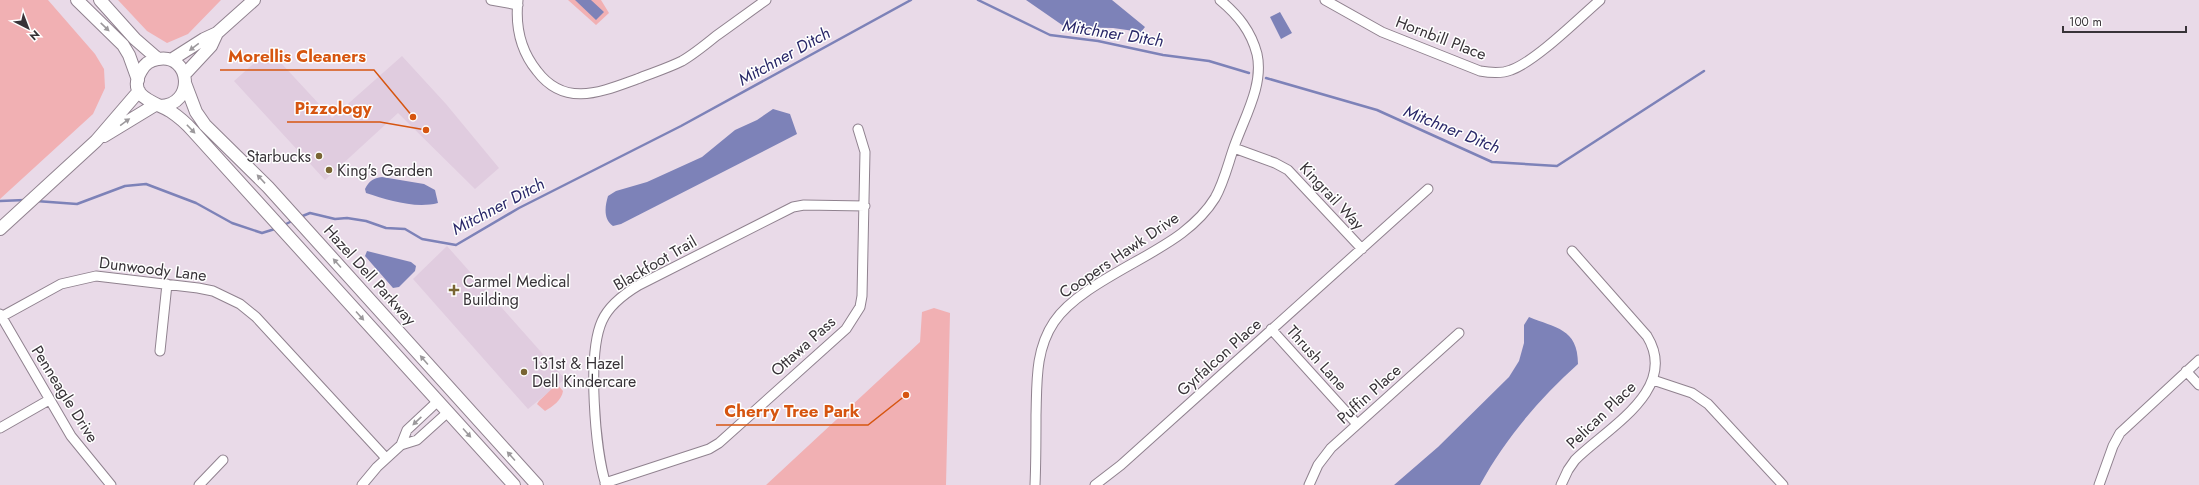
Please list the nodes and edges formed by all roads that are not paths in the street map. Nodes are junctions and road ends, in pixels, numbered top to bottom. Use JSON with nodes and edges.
{"nodes":[{"id":1,"x":77,"y":0,"type":"edge"},
{"id":2,"x":100,"y":0,"type":"edge"},
{"id":3,"x":254,"y":0,"type":"edge"},
{"id":4,"x":491,"y":0,"type":"edge"},
{"id":5,"x":766,"y":0,"type":"edge"},
{"id":6,"x":1220,"y":0,"type":"edge"},
{"id":7,"x":1325,"y":0,"type":"edge"},
{"id":8,"x":1600,"y":0,"type":"edge"},
{"id":9,"x":518,"y":2,"type":"edge"},
{"id":10,"x":217,"y":33,"type":"junction"},
{"id":11,"x":158,"y":58,"type":"junction"},
{"id":12,"x":171,"y":60,"type":"junction"},
{"id":13,"x":185,"y":79,"type":"junction"},
{"id":14,"x":138,"y":86,"type":"junction"},
{"id":15,"x":157,"y":106,"type":"junction"},
{"id":16,"x":858,"y":129,"type":"dead end"},
{"id":17,"x":96,"y":141,"type":"junction"},
{"id":18,"x":1234,"y":148,"type":"junction"},
{"id":19,"x":1428,"y":190,"type":"dead end"},
{"id":20,"x":865,"y":206,"type":"junction"},
{"id":21,"x":0,"y":229,"type":"edge"},
{"id":22,"x":1362,"y":249,"type":"junction"},
{"id":23,"x":1572,"y":251,"type":"dead end"},
{"id":24,"x":167,"y":284,"type":"junction"},
{"id":25,"x":1,"y":316,"type":"edge"},
{"id":26,"x":1271,"y":329,"type":"junction"},
{"id":27,"x":1459,"y":333,"type":"dead end"},
{"id":28,"x":160,"y":351,"type":"dead end"},
{"id":29,"x":2199,"y":360,"type":"edge"},
{"id":30,"x":2186,"y":371,"type":"junction"},
{"id":31,"x":1653,"y":380,"type":"junction"},
{"id":32,"x":2199,"y":385,"type":"edge"},
{"id":33,"x":49,"y":400,"type":"junction"},
{"id":34,"x":438,"y":401,"type":"junction"},
{"id":35,"x":448,"y":412,"type":"junction"},
{"id":36,"x":1358,"y":424,"type":"junction"},
{"id":37,"x":0,"y":428,"type":"edge"},
{"id":38,"x":401,"y":445,"type":"junction"},
{"id":39,"x":386,"y":458,"type":"junction"},
{"id":40,"x":223,"y":460,"type":"dead end"},
{"id":41,"x":606,"y":484,"type":"edge"},
{"id":42,"x":111,"y":485,"type":"edge"},
{"id":43,"x":199,"y":485,"type":"edge"},
{"id":44,"x":362,"y":485,"type":"edge"},
{"id":45,"x":514,"y":485,"type":"edge"},
{"id":46,"x":537,"y":485,"type":"edge"},
{"id":47,"x":1035,"y":485,"type":"edge"},
{"id":48,"x":1095,"y":485,"type":"edge"},
{"id":49,"x":1309,"y":485,"type":"edge"},
{"id":50,"x":1561,"y":485,"type":"edge"},
{"id":51,"x":1783,"y":485,"type":"edge"},
{"id":52,"x":2099,"y":485,"type":"edge"}],
"edges":[{"from":1,"to":14,"type":"main road","one_way":true},
{"from":2,"to":11,"type":"main road"},
{"from":3,"to":10,"type":"main road"},
{"from":4,"to":9,"type":"street"},
{"from":5,"to":9,"type":"street"},
{"from":6,"to":18,"type":"street","name":"Coopers Hawk Drive"},
{"from":7,"to":8,"type":"street","name":"Hornbill Place"},
{"from":10,"to":12,"type":"main road","one_way":true},
{"from":10,"to":13,"type":"main road"},
{"from":11,"to":12,"type":"main road"},
{"from":11,"to":14,"type":"main road"},
{"from":12,"to":13,"type":"main road"},
{"from":13,"to":15,"type":"main road"},
{"from":46,"to":13,"type":"main road","name":"Hazel Dell Parkway","one_way":true},
{"from":14,"to":15,"type":"main road"},
{"from":14,"to":17,"type":"main road"},
{"from":17,"to":15,"type":"main road","one_way":true},
{"from":15,"to":34,"type":"main road","one_way":true},
{"from":16,"to":20,"type":"street","name":"Ottawa Pass"},
{"from":17,"to":21,"type":"main road"},
{"from":18,"to":22,"type":"street","name":"Kingrail Way"},
{"from":18,"to":47,"type":"street","name":"Coopers Hawk Drive"},
{"from":19,"to":22,"type":"street","name":"Gyrfalcon Place"},
{"from":20,"to":41,"type":"street","name":"Ottawa Pass"},
{"from":20,"to":41,"type":"street","name":"Blackfoot Trail"},
{"from":22,"to":26,"type":"street","name":"Gyrfalcon Place"},
{"from":23,"to":31,"type":"street","name":"Pelican Place"},
{"from":24,"to":25,"type":"street","name":"Dunwoody Lane"},
{"from":24,"to":28,"type":"street"},
{"from":24,"to":39,"type":"street","name":"Dunwoody Lane"},
{"from":25,"to":33,"type":"street","name":"Penneagle Drive"},
{"from":26,"to":36,"type":"street","name":"Thrush Lane"},
{"from":26,"to":48,"type":"street","name":"Gyrfalcon Place"},
{"from":27,"to":36,"type":"street","name":"Puffin Place"},
{"from":29,"to":30,"type":"street"},
{"from":30,"to":32,"type":"street"},
{"from":30,"to":52,"type":"street"},
{"from":31,"to":50,"type":"street","name":"Pelican Place"},
{"from":31,"to":51,"type":"street"},
{"from":33,"to":37,"type":"street"},
{"from":33,"to":42,"type":"street","name":"Penneagle Drive"},
{"from":34,"to":35,"type":"main road"},
{"from":34,"to":38,"type":"street","one_way":true},
{"from":35,"to":38,"type":"street"},
{"from":35,"to":45,"type":"main road","one_way":true},
{"from":36,"to":49,"type":"street","name":"Puffin Place"},
{"from":38,"to":39,"type":"street"},
{"from":39,"to":44,"type":"street"},
{"from":40,"to":43,"type":"street"}]}
